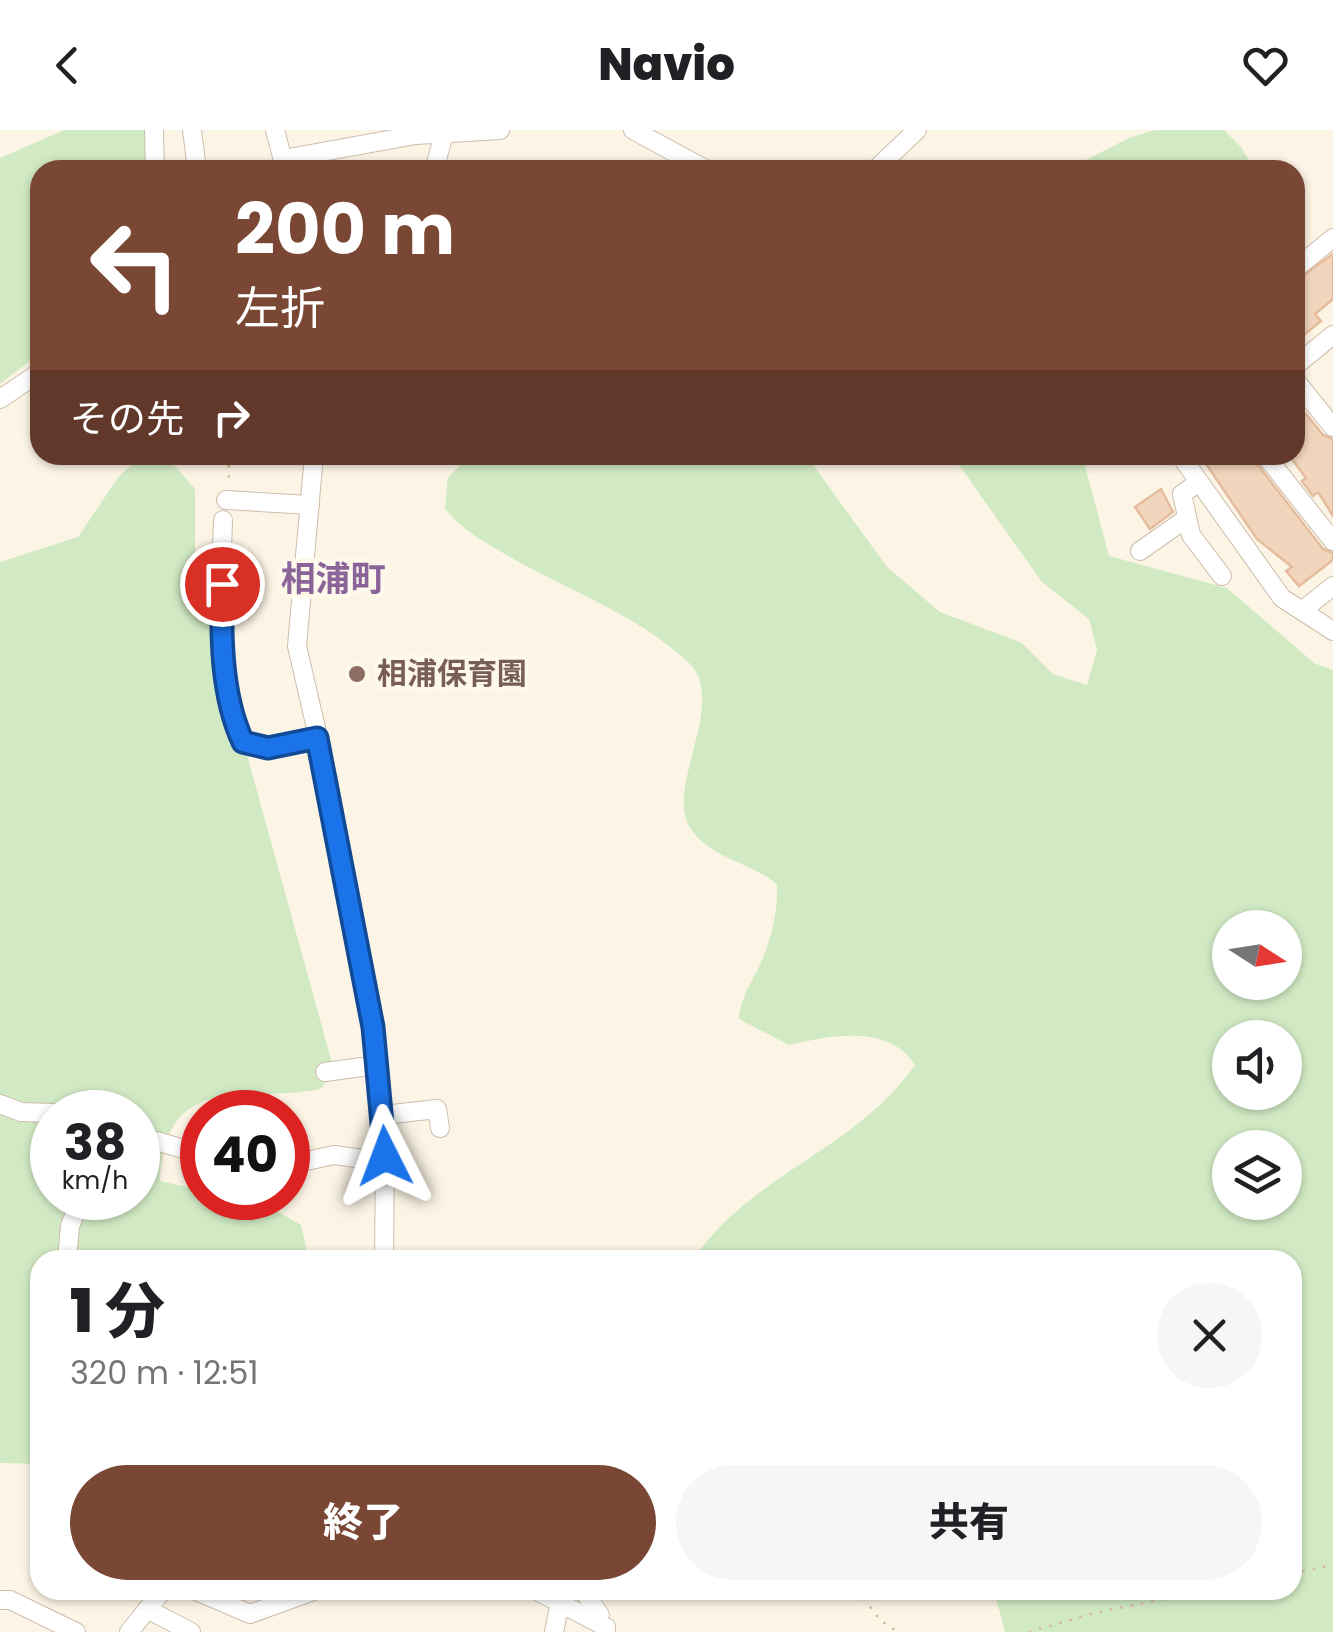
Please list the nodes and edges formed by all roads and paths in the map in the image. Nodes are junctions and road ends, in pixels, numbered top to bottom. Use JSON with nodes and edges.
{"nodes":[{"id":1,"x":154,"y":130,"type":"edge"},
{"id":2,"x":192,"y":130,"type":"edge"},
{"id":3,"x":275,"y":130,"type":"edge"},
{"id":4,"x":500,"y":130,"type":"edge"},
{"id":5,"x":633,"y":130,"type":"edge"},
{"id":6,"x":918,"y":130,"type":"edge"},
{"id":7,"x":444,"y":134,"type":"junction"},
{"id":8,"x":355,"y":137,"type":"edge"},
{"id":9,"x":155,"y":160,"type":"edge"},
{"id":10,"x":196,"y":160,"type":"edge"},
{"id":11,"x":283,"y":160,"type":"edge"},
{"id":12,"x":295,"y":160,"type":"edge"},
{"id":13,"x":437,"y":160,"type":"edge"},
{"id":14,"x":689,"y":160,"type":"edge"},
{"id":15,"x":885,"y":160,"type":"edge"},
{"id":16,"x":1333,"y":238,"type":"edge"},
{"id":17,"x":1305,"y":260,"type":"edge"},
{"id":18,"x":1333,"y":335,"type":"edge"},
{"id":19,"x":1305,"y":358,"type":"edge"},
{"id":20,"x":30,"y":378,"type":"edge"},
{"id":21,"x":1305,"y":392,"type":"edge"},
{"id":22,"x":0,"y":398,"type":"edge"},
{"id":23,"x":1333,"y":427,"type":"edge"},
{"id":24,"x":313,"y":465,"type":"edge"},
{"id":25,"x":1188,"y":465,"type":"edge"},
{"id":26,"x":1273,"y":465,"type":"edge"},
{"id":27,"x":1199,"y":482,"type":"junction"},
{"id":28,"x":226,"y":500,"type":"dead end"},
{"id":29,"x":310,"y":505,"type":"junction"},
{"id":30,"x":1187,"y":518,"type":"junction"},
{"id":31,"x":223,"y":520,"type":"dead end"},
{"id":32,"x":1333,"y":541,"type":"edge"},
{"id":33,"x":1140,"y":551,"type":"dead end"},
{"id":34,"x":1222,"y":576,"type":"dead end"},
{"id":35,"x":1333,"y":586,"type":"edge"},
{"id":36,"x":1303,"y":610,"type":"junction"},
{"id":37,"x":1333,"y":630,"type":"edge"},
{"id":38,"x":317,"y":738,"type":"junction"},
{"id":39,"x":378,"y":1065,"type":"junction"},
{"id":40,"x":325,"y":1072,"type":"dead end"},
{"id":41,"x":0,"y":1104,"type":"edge"},
{"id":42,"x":30,"y":1112,"type":"edge"},
{"id":43,"x":383,"y":1115,"type":"junction"},
{"id":44,"x":440,"y":1128,"type":"dead end"},
{"id":45,"x":310,"y":1160,"type":"edge"},
{"id":46,"x":384,"y":1162,"type":"junction"},
{"id":47,"x":72,"y":1220,"type":"edge"},
{"id":48,"x":68,"y":1250,"type":"edge"},
{"id":49,"x":384,"y":1250,"type":"edge"},
{"id":50,"x":1333,"y":1565,"type":"edge"},
{"id":51,"x":1302,"y":1571,"type":"edge"},
{"id":52,"x":0,"y":1600,"type":"edge"},
{"id":53,"x":155,"y":1600,"type":"edge"},
{"id":54,"x":211,"y":1600,"type":"edge"},
{"id":55,"x":296,"y":1600,"type":"edge"},
{"id":56,"x":556,"y":1600,"type":"edge"},
{"id":57,"x":589,"y":1600,"type":"edge"},
{"id":58,"x":864,"y":1600,"type":"edge"},
{"id":59,"x":1158,"y":1600,"type":"edge"},
{"id":60,"x":560,"y":1602,"type":"junction"},
{"id":61,"x":148,"y":1609,"type":"junction"},
{"id":62,"x":249,"y":1623,"type":"edge"},
{"id":63,"x":600,"y":1626,"type":"edge"},
{"id":64,"x":76,"y":1632,"type":"edge"},
{"id":65,"x":128,"y":1632,"type":"edge"},
{"id":66,"x":191,"y":1632,"type":"edge"},
{"id":67,"x":554,"y":1632,"type":"edge"},
{"id":68,"x":898,"y":1632,"type":"edge"},
{"id":69,"x":1028,"y":1632,"type":"edge"}],
"edges":[{"from":1,"to":9,"type":"street"},
{"from":2,"to":10,"type":"street"},
{"from":3,"to":11,"type":"street"},
{"from":4,"to":7,"type":"street"},
{"from":5,"to":14,"type":"street"},
{"from":6,"to":15,"type":"street"},
{"from":7,"to":8,"type":"street"},
{"from":7,"to":13,"type":"street"},
{"from":8,"to":12,"type":"street"},
{"from":16,"to":17,"type":"street"},
{"from":18,"to":19,"type":"street"},
{"from":20,"to":22,"type":"street"},
{"from":21,"to":23,"type":"street"},
{"from":24,"to":29,"type":"street"},
{"from":25,"to":27,"type":"street"},
{"from":26,"to":32,"type":"street"},
{"from":27,"to":30,"type":"street"},
{"from":27,"to":36,"type":"street"},
{"from":28,"to":29,"type":"street"},
{"from":29,"to":38,"type":"street"},
{"from":30,"to":33,"type":"street"},
{"from":30,"to":34,"type":"street"},
{"from":31,"to":38,"type":"street"},
{"from":35,"to":36,"type":"street"},
{"from":36,"to":37,"type":"street"},
{"from":38,"to":39,"type":"street"},
{"from":39,"to":40,"type":"street"},
{"from":39,"to":43,"type":"street"},
{"from":41,"to":42,"type":"street"},
{"from":43,"to":44,"type":"street"},
{"from":43,"to":46,"type":"street"},
{"from":45,"to":46,"type":"street"},
{"from":46,"to":49,"type":"street"},
{"from":47,"to":48,"type":"street"},
{"from":50,"to":51,"type":"path"},
{"from":52,"to":64,"type":"street"},
{"from":53,"to":61,"type":"street"},
{"from":54,"to":62,"type":"street"},
{"from":55,"to":62,"type":"street"},
{"from":56,"to":60,"type":"street"},
{"from":57,"to":63,"type":"street"},
{"from":58,"to":68,"type":"path"},
{"from":59,"to":69,"type":"path"},
{"from":60,"to":63,"type":"street"},
{"from":60,"to":67,"type":"street"},
{"from":61,"to":65,"type":"street"},
{"from":61,"to":66,"type":"street"}]}
